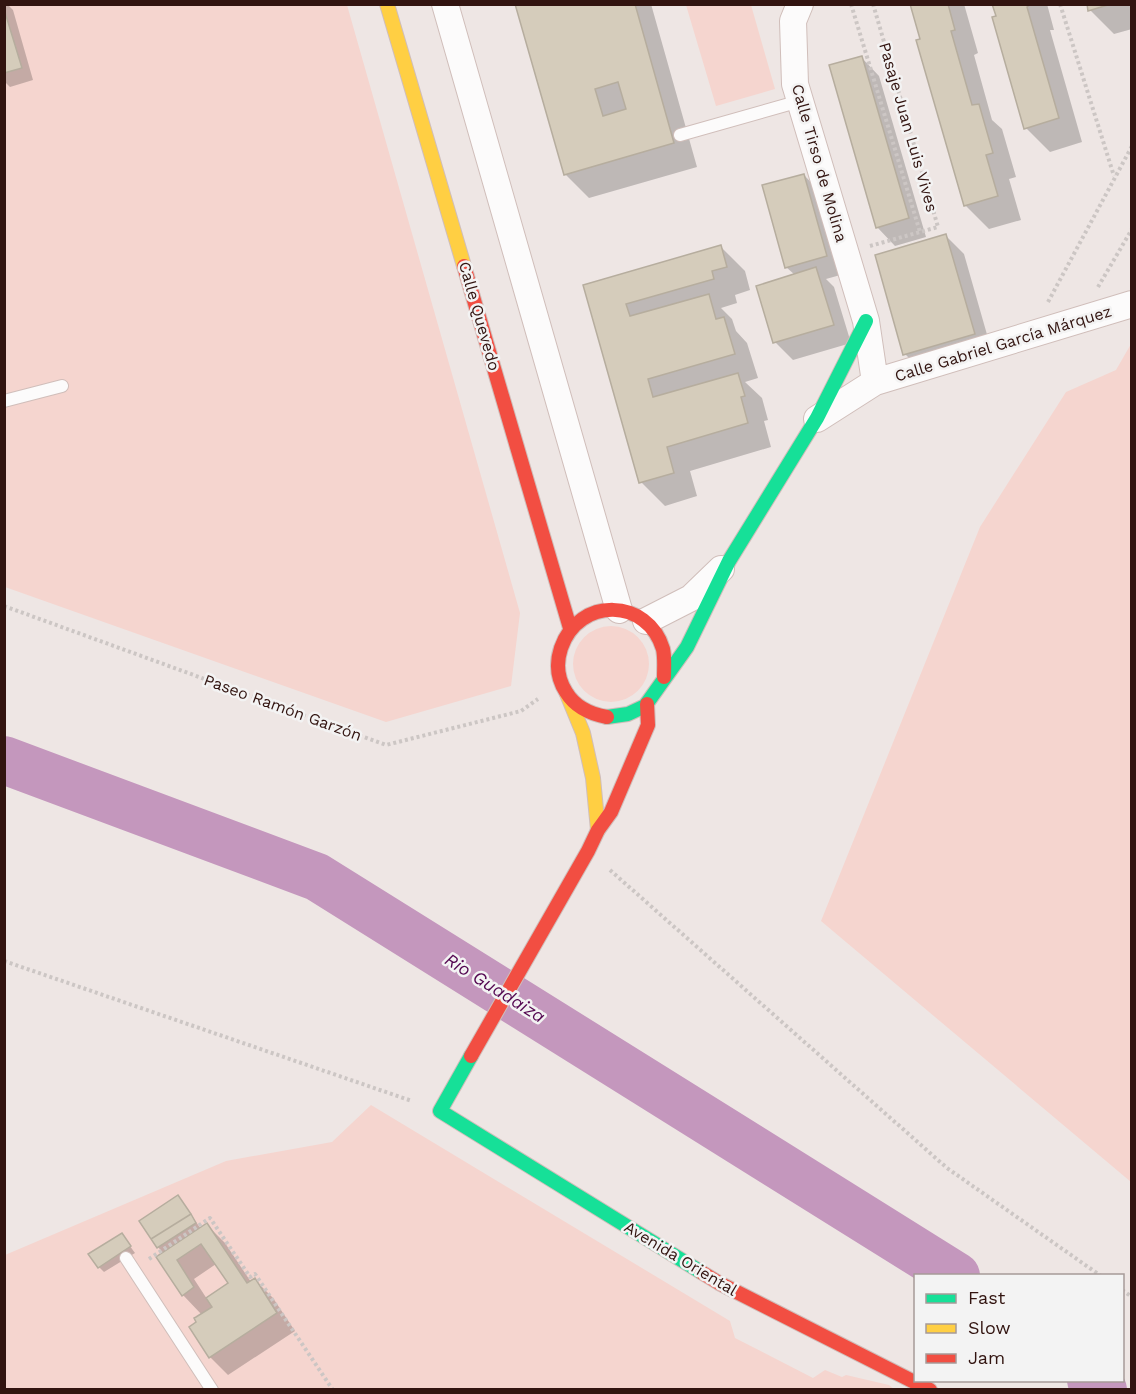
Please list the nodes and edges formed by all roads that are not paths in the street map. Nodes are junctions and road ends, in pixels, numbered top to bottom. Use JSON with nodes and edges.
{"nodes":[{"id":1,"x":387,"y":4,"type":"edge"},
{"id":2,"x":445,"y":4,"type":"edge"},
{"id":3,"x":791,"y":10,"type":"edge"},
{"id":4,"x":800,"y":101,"type":"junction"},
{"id":5,"x":680,"y":135,"type":"dead end"},
{"id":6,"x":1131,"y":304,"type":"edge"},
{"id":7,"x":866,"y":321,"type":"junction"},
{"id":8,"x":875,"y":382,"type":"junction"},
{"id":9,"x":62,"y":386,"type":"dead end"},
{"id":10,"x":4,"y":401,"type":"edge"},
{"id":11,"x":817,"y":419,"type":"junction"},
{"id":12,"x":728,"y":562,"type":"junction"},
{"id":13,"x":619,"y":610,"type":"junction"},
{"id":14,"x":646,"y":621,"type":"junction"},
{"id":15,"x":570,"y":628,"type":"junction"},
{"id":16,"x":664,"y":677,"type":"junction"},
{"id":17,"x":564,"y":689,"type":"junction"},
{"id":18,"x":647,"y":704,"type":"junction"},
{"id":19,"x":598,"y":830,"type":"junction"},
{"id":20,"x":130,"y":1264,"type":"road end"},
{"id":21,"x":914,"y":1381,"type":"edge"},
{"id":22,"x":916,"y":1382,"type":"edge"},
{"id":23,"x":212,"y":1389,"type":"edge"},
{"id":24,"x":930,"y":1389,"type":"edge"}],
"edges":[{"from":1,"to":15,"type":"street","name":"Calle Quevedo"},
{"from":2,"to":13,"type":"street"},
{"from":3,"to":4,"type":"street","name":"Calle Tirso de Molina"},
{"from":4,"to":5,"type":"lane"},
{"from":4,"to":7,"type":"street","name":"Calle Tirso de Molina"},
{"from":6,"to":8,"type":"street","name":"Calle Gabriel García Márquez"},
{"from":7,"to":8,"type":"street","name":"Calle Tirso de Molina"},
{"from":7,"to":11,"type":"street"},
{"from":8,"to":11,"type":"street","name":"Calle Gabriel García Márquez"},
{"from":9,"to":10,"type":"lane"},
{"from":11,"to":12,"type":"street"},
{"from":12,"to":14,"type":"street"},
{"from":12,"to":16,"type":"street"},
{"from":13,"to":14,"type":"street"},
{"from":13,"to":15,"type":"street"},
{"from":14,"to":16,"type":"street"},
{"from":15,"to":17,"type":"street"},
{"from":16,"to":18,"type":"street"},
{"from":17,"to":18,"type":"street"},
{"from":17,"to":19,"type":"street"},
{"from":18,"to":19,"type":"street"},
{"from":19,"to":21,"type":"street","name":"Avenida Oriental"},
{"from":20,"to":23,"type":"lane"},
{"from":22,"to":24,"type":"street","name":"Avenida Oriental"}]}
